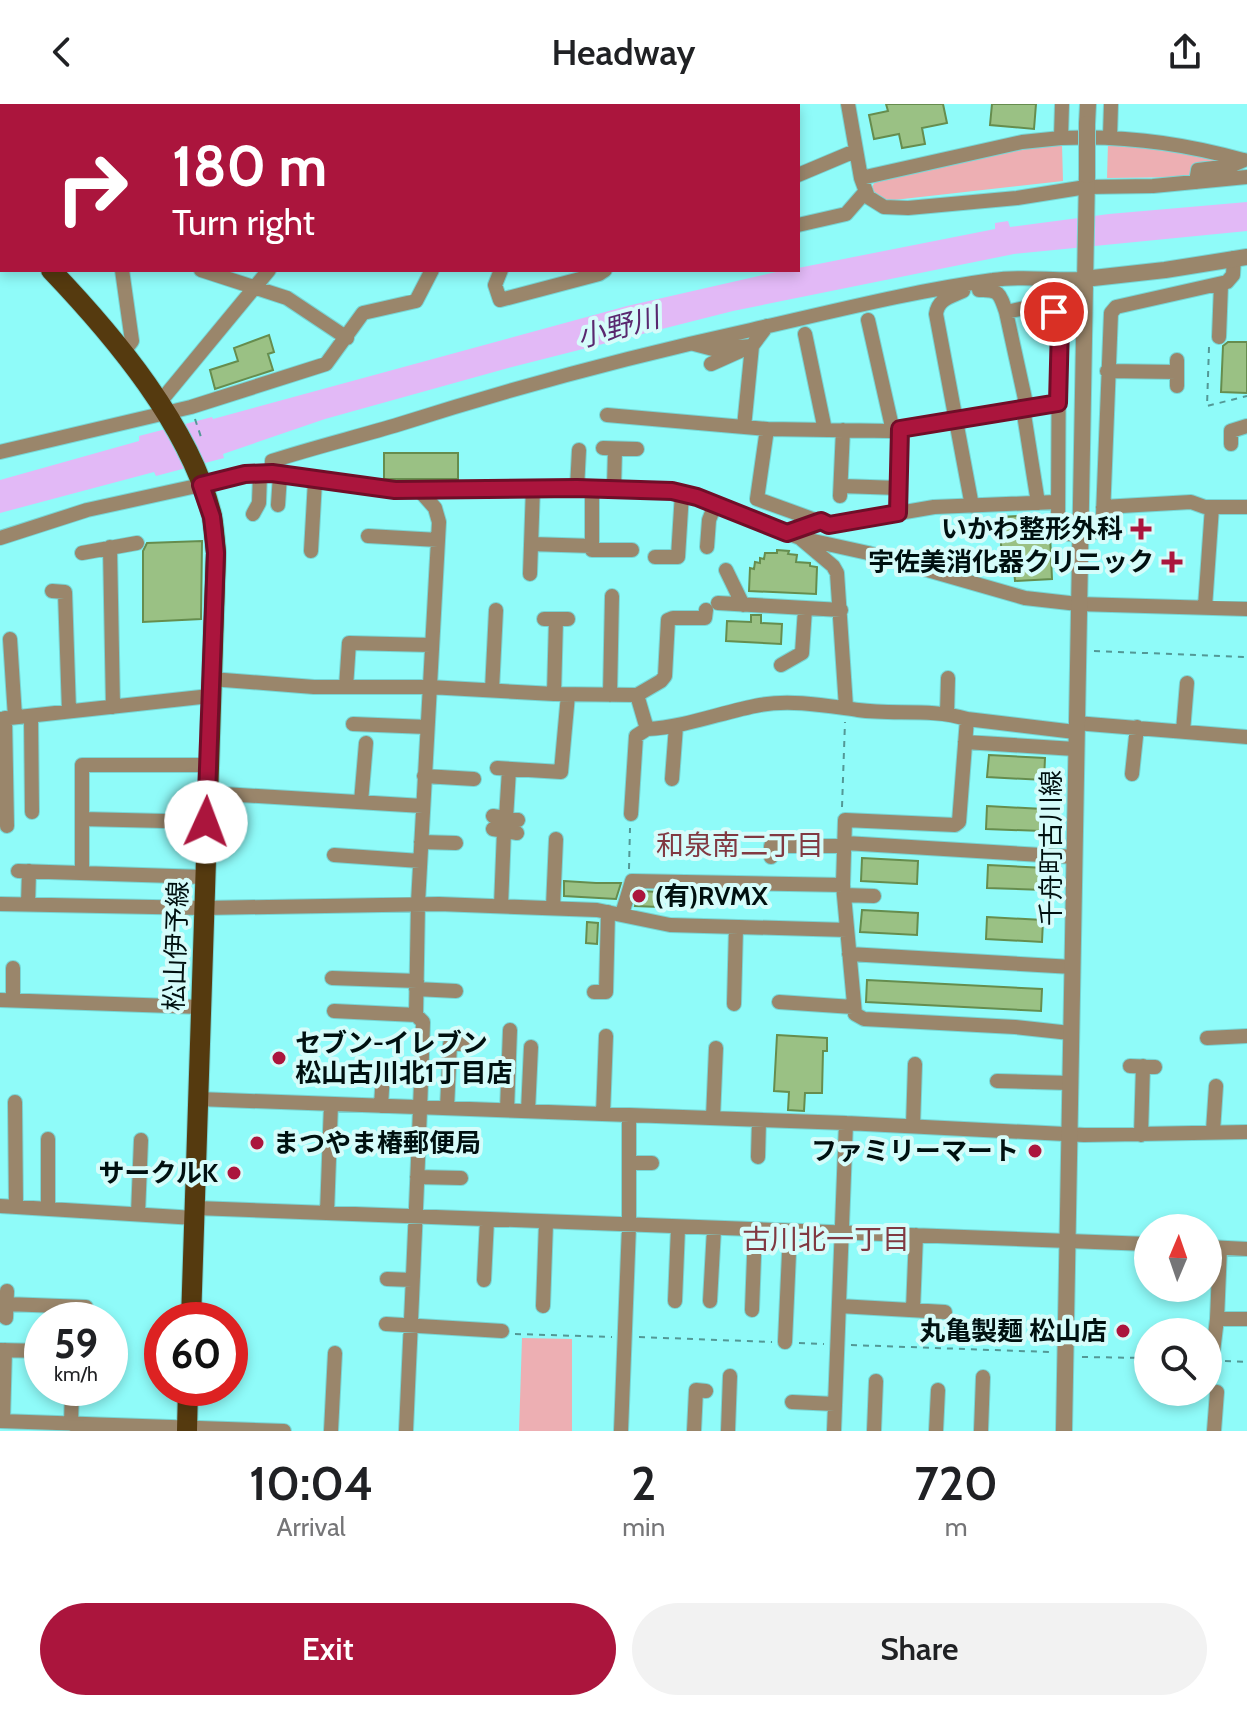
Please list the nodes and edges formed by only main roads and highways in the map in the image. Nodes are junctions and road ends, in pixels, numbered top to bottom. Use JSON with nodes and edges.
{"nodes":[{"id":1,"x":53,"y":272,"type":"edge"},
{"id":2,"x":192,"y":1302,"type":"edge"},
{"id":3,"x":188,"y":1406,"type":"edge"},
{"id":4,"x":187,"y":1429,"type":"edge"}],
"edges":[{"from":1,"to":2,"type":"main road","name":"松山伊予線"},
{"from":3,"to":4,"type":"main road"}]}
